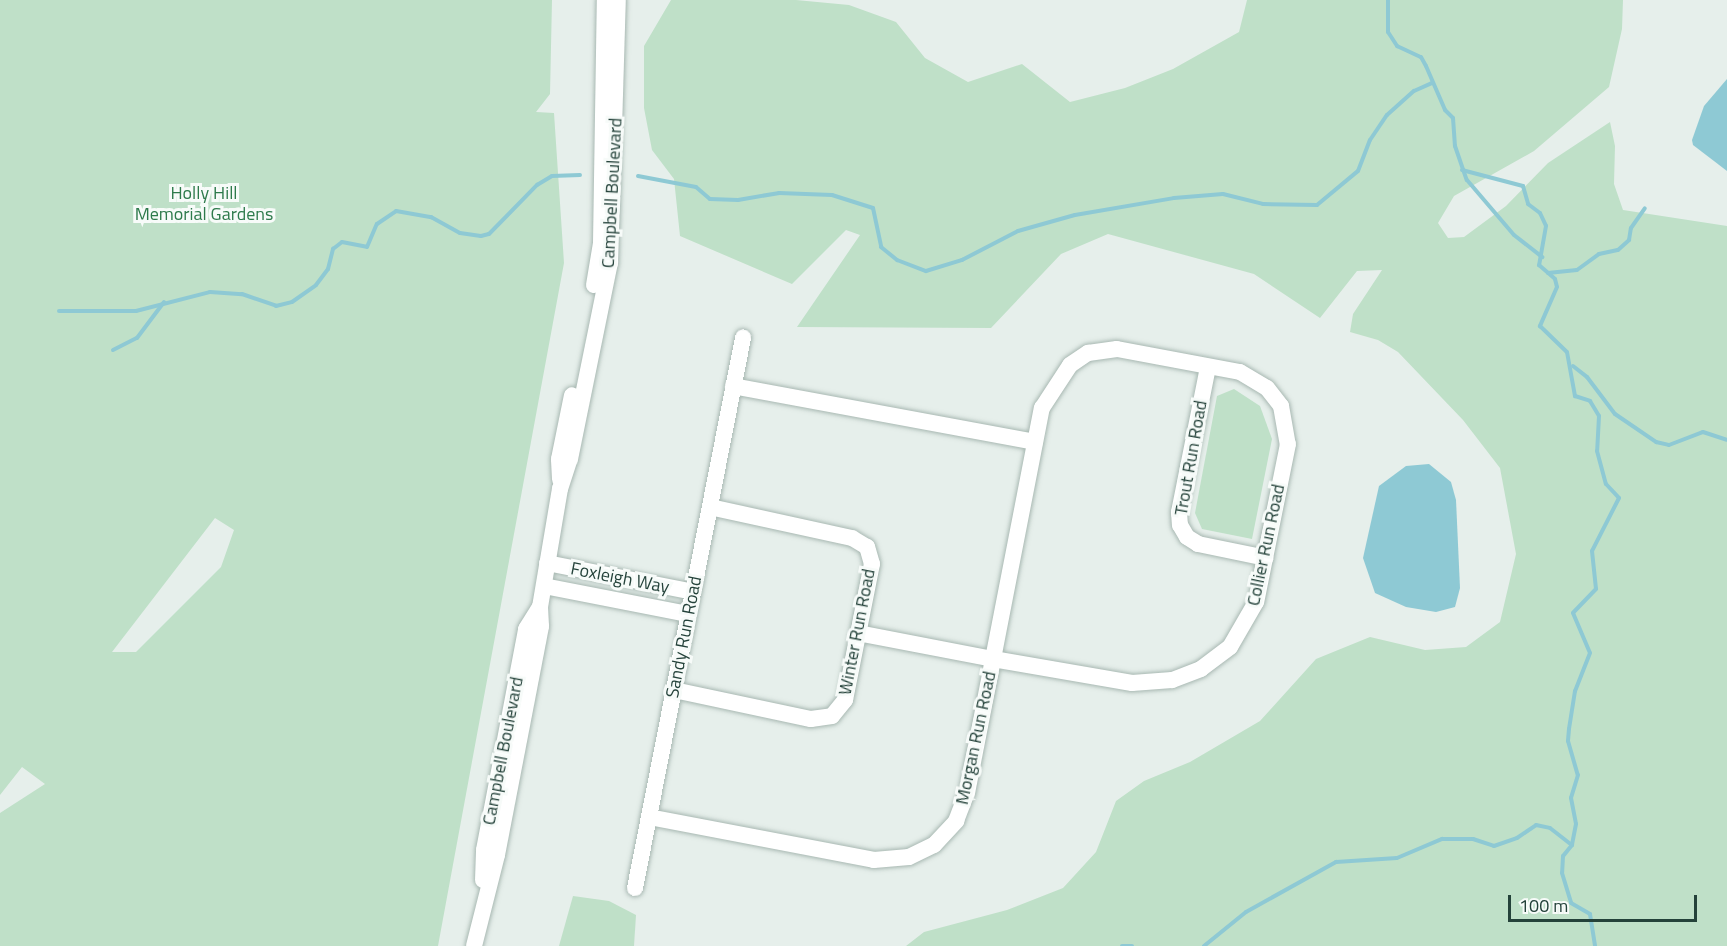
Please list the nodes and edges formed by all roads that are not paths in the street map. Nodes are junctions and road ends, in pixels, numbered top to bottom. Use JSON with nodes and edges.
{"nodes":[{"id":1,"x":605,"y":0,"type":"edge"},
{"id":2,"x":618,"y":0,"type":"edge"},
{"id":3,"x":743,"y":338,"type":"dead end"},
{"id":4,"x":1208,"y":367,"type":"junction"},
{"id":5,"x":733,"y":386,"type":"junction"},
{"id":6,"x":1035,"y":442,"type":"junction"},
{"id":7,"x":560,"y":489,"type":"junction"},
{"id":8,"x":710,"y":507,"type":"junction"},
{"id":9,"x":1266,"y":558,"type":"junction"},
{"id":10,"x":548,"y":563,"type":"junction"},
{"id":11,"x":544,"y":586,"type":"junction"},
{"id":12,"x":693,"y":592,"type":"junction"},
{"id":13,"x":688,"y":614,"type":"junction"},
{"id":14,"x":858,"y":633,"type":"junction"},
{"id":15,"x":993,"y":659,"type":"junction"},
{"id":16,"x":674,"y":690,"type":"junction"},
{"id":17,"x":649,"y":817,"type":"junction"},
{"id":18,"x":635,"y":888,"type":"dead end"},
{"id":19,"x":474,"y":946,"type":"edge"}],
"edges":[{"from":1,"to":7,"type":"street","name":"Campbell Boulevard"},
{"from":2,"to":7,"type":"street","name":"Campbell Boulevard"},
{"from":3,"to":5,"type":"street","name":"Sandy Run Road"},
{"from":4,"to":6,"type":"street","name":"Collier Run Road"},
{"from":4,"to":9,"type":"street","name":"Collier Run Road"},
{"from":4,"to":9,"type":"street","name":"Trout Run Road"},
{"from":5,"to":6,"type":"street"},
{"from":5,"to":8,"type":"street","name":"Sandy Run Road"},
{"from":6,"to":15,"type":"street","name":"Morgan Run Road"},
{"from":7,"to":10,"type":"street","name":"Campbell Boulevard"},
{"from":8,"to":12,"type":"street","name":"Sandy Run Road"},
{"from":8,"to":14,"type":"street","name":"Winter Run Road"},
{"from":9,"to":15,"type":"street","name":"Collier Run Road"},
{"from":10,"to":11,"type":"street","name":"Campbell Boulevard"},
{"from":10,"to":12,"type":"street","name":"Foxleigh Way"},
{"from":11,"to":13,"type":"street","name":"Foxleigh Way"},
{"from":11,"to":19,"type":"street","name":"Campbell Boulevard"},
{"from":12,"to":13,"type":"street","name":"Sandy Run Road"},
{"from":13,"to":16,"type":"street","name":"Sandy Run Road"},
{"from":14,"to":15,"type":"street","name":"Collier Run Road"},
{"from":14,"to":16,"type":"street","name":"Winter Run Road"},
{"from":15,"to":17,"type":"street","name":"Morgan Run Road"},
{"from":16,"to":17,"type":"street","name":"Sandy Run Road"},
{"from":17,"to":18,"type":"street","name":"Sandy Run Road"}]}
